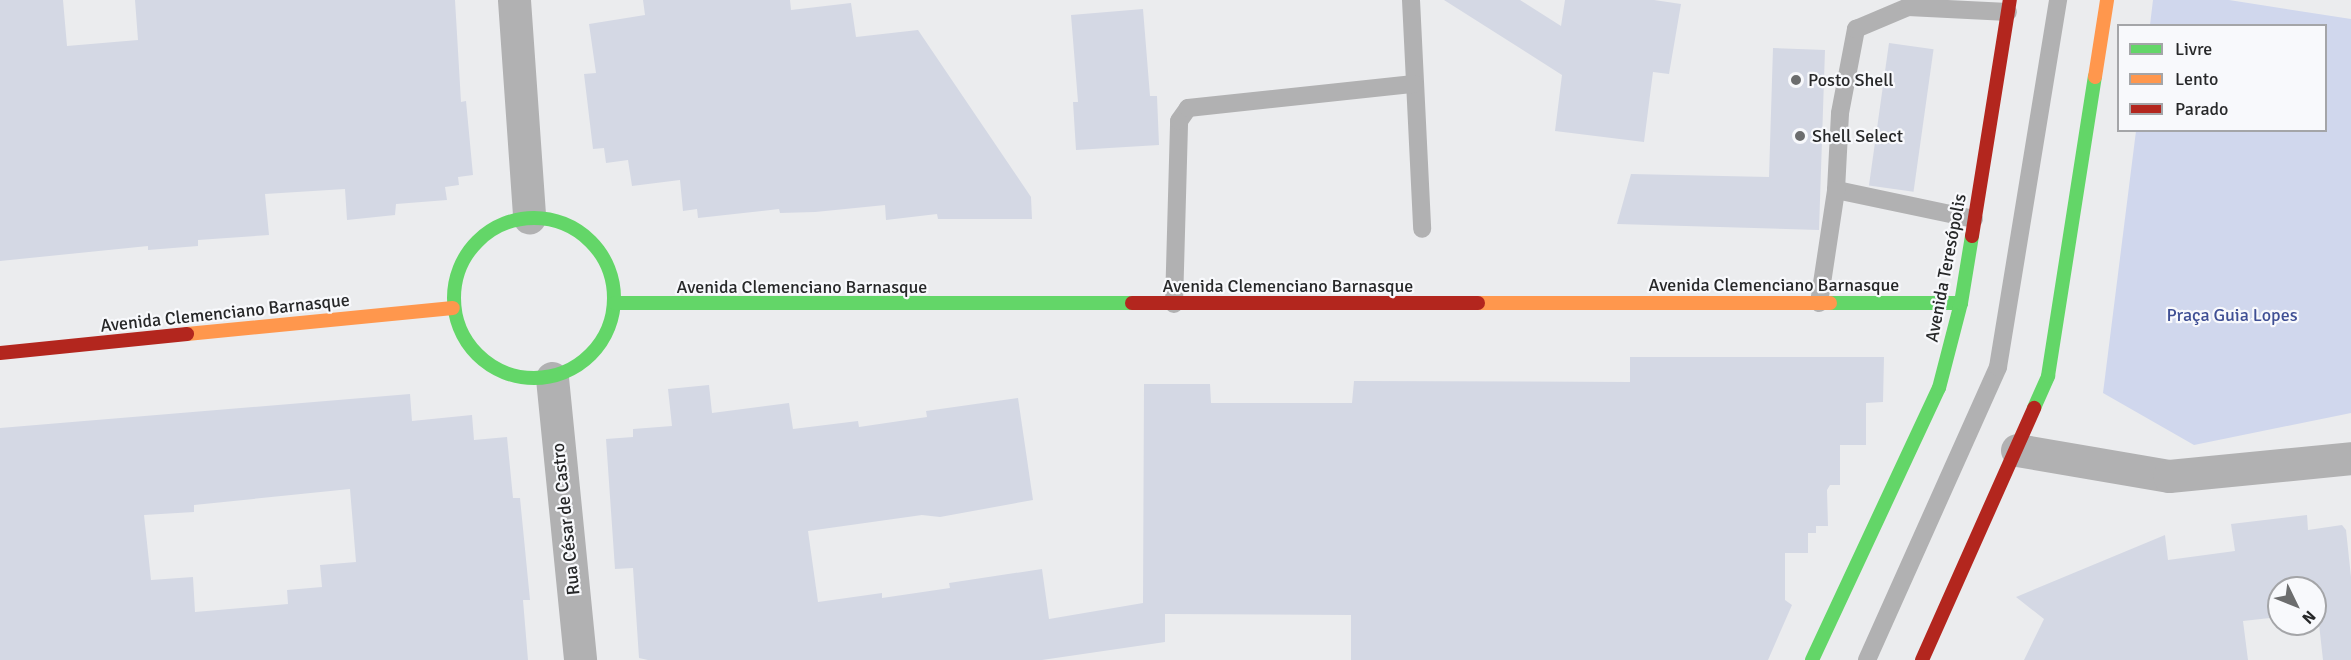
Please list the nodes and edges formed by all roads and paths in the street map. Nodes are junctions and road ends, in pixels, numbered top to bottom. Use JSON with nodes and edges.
{"nodes":[{"id":1,"x":514,"y":0,"type":"edge"},
{"id":2,"x":1411,"y":0,"type":"edge"},
{"id":3,"x":2058,"y":0,"type":"edge"},
{"id":4,"x":2107,"y":0,"type":"edge"},
{"id":5,"x":2009,"y":6,"type":"edge"},
{"id":6,"x":1414,"y":84,"type":"junction"},
{"id":7,"x":1836,"y":190,"type":"junction"},
{"id":8,"x":529,"y":217,"type":"junction"},
{"id":9,"x":1974,"y":219,"type":"junction"},
{"id":10,"x":1422,"y":229,"type":"dead end"},
{"id":11,"x":615,"y":303,"type":"junction"},
{"id":12,"x":1819,"y":303,"type":"junction"},
{"id":13,"x":1961,"y":303,"type":"junction"},
{"id":14,"x":1174,"y":304,"type":"junction"},
{"id":15,"x":453,"y":308,"type":"junction"},
{"id":16,"x":0,"y":353,"type":"edge"},
{"id":17,"x":552,"y":378,"type":"junction"},
{"id":18,"x":2017,"y":450,"type":"junction"},
{"id":19,"x":2351,"y":458,"type":"edge"},
{"id":20,"x":580,"y":660,"type":"edge"},
{"id":21,"x":1812,"y":660,"type":"edge"},
{"id":22,"x":1866,"y":660,"type":"edge"},
{"id":23,"x":1922,"y":660,"type":"edge"}],
"edges":[{"from":1,"to":8,"type":"street"},
{"from":2,"to":6,"type":"lane"},
{"from":3,"to":22,"type":"lane"},
{"from":4,"to":18,"type":"street"},
{"from":5,"to":7,"type":"lane"},
{"from":5,"to":9,"type":"street","name":"Avenida Teresópolis"},
{"from":6,"to":10,"type":"lane"},
{"from":6,"to":14,"type":"lane"},
{"from":7,"to":9,"type":"lane"},
{"from":7,"to":12,"type":"lane"},
{"from":8,"to":11,"type":"street"},
{"from":8,"to":15,"type":"street"},
{"from":9,"to":13,"type":"street","name":"Avenida Teresópolis"},
{"from":11,"to":14,"type":"street","name":"Avenida Clemenciano Barnasque"},
{"from":11,"to":17,"type":"street"},
{"from":12,"to":13,"type":"street","name":"Avenida Clemenciano Barnasque"},
{"from":12,"to":14,"type":"street","name":"Avenida Clemenciano Barnasque"},
{"from":13,"to":21,"type":"street","name":"Avenida Teresópolis"},
{"from":15,"to":16,"type":"street","name":"Avenida Clemenciano Barnasque"},
{"from":15,"to":17,"type":"street"},
{"from":17,"to":20,"type":"street","name":"Rua César de Castro"},
{"from":18,"to":19,"type":"street"},
{"from":18,"to":23,"type":"street"}]}
